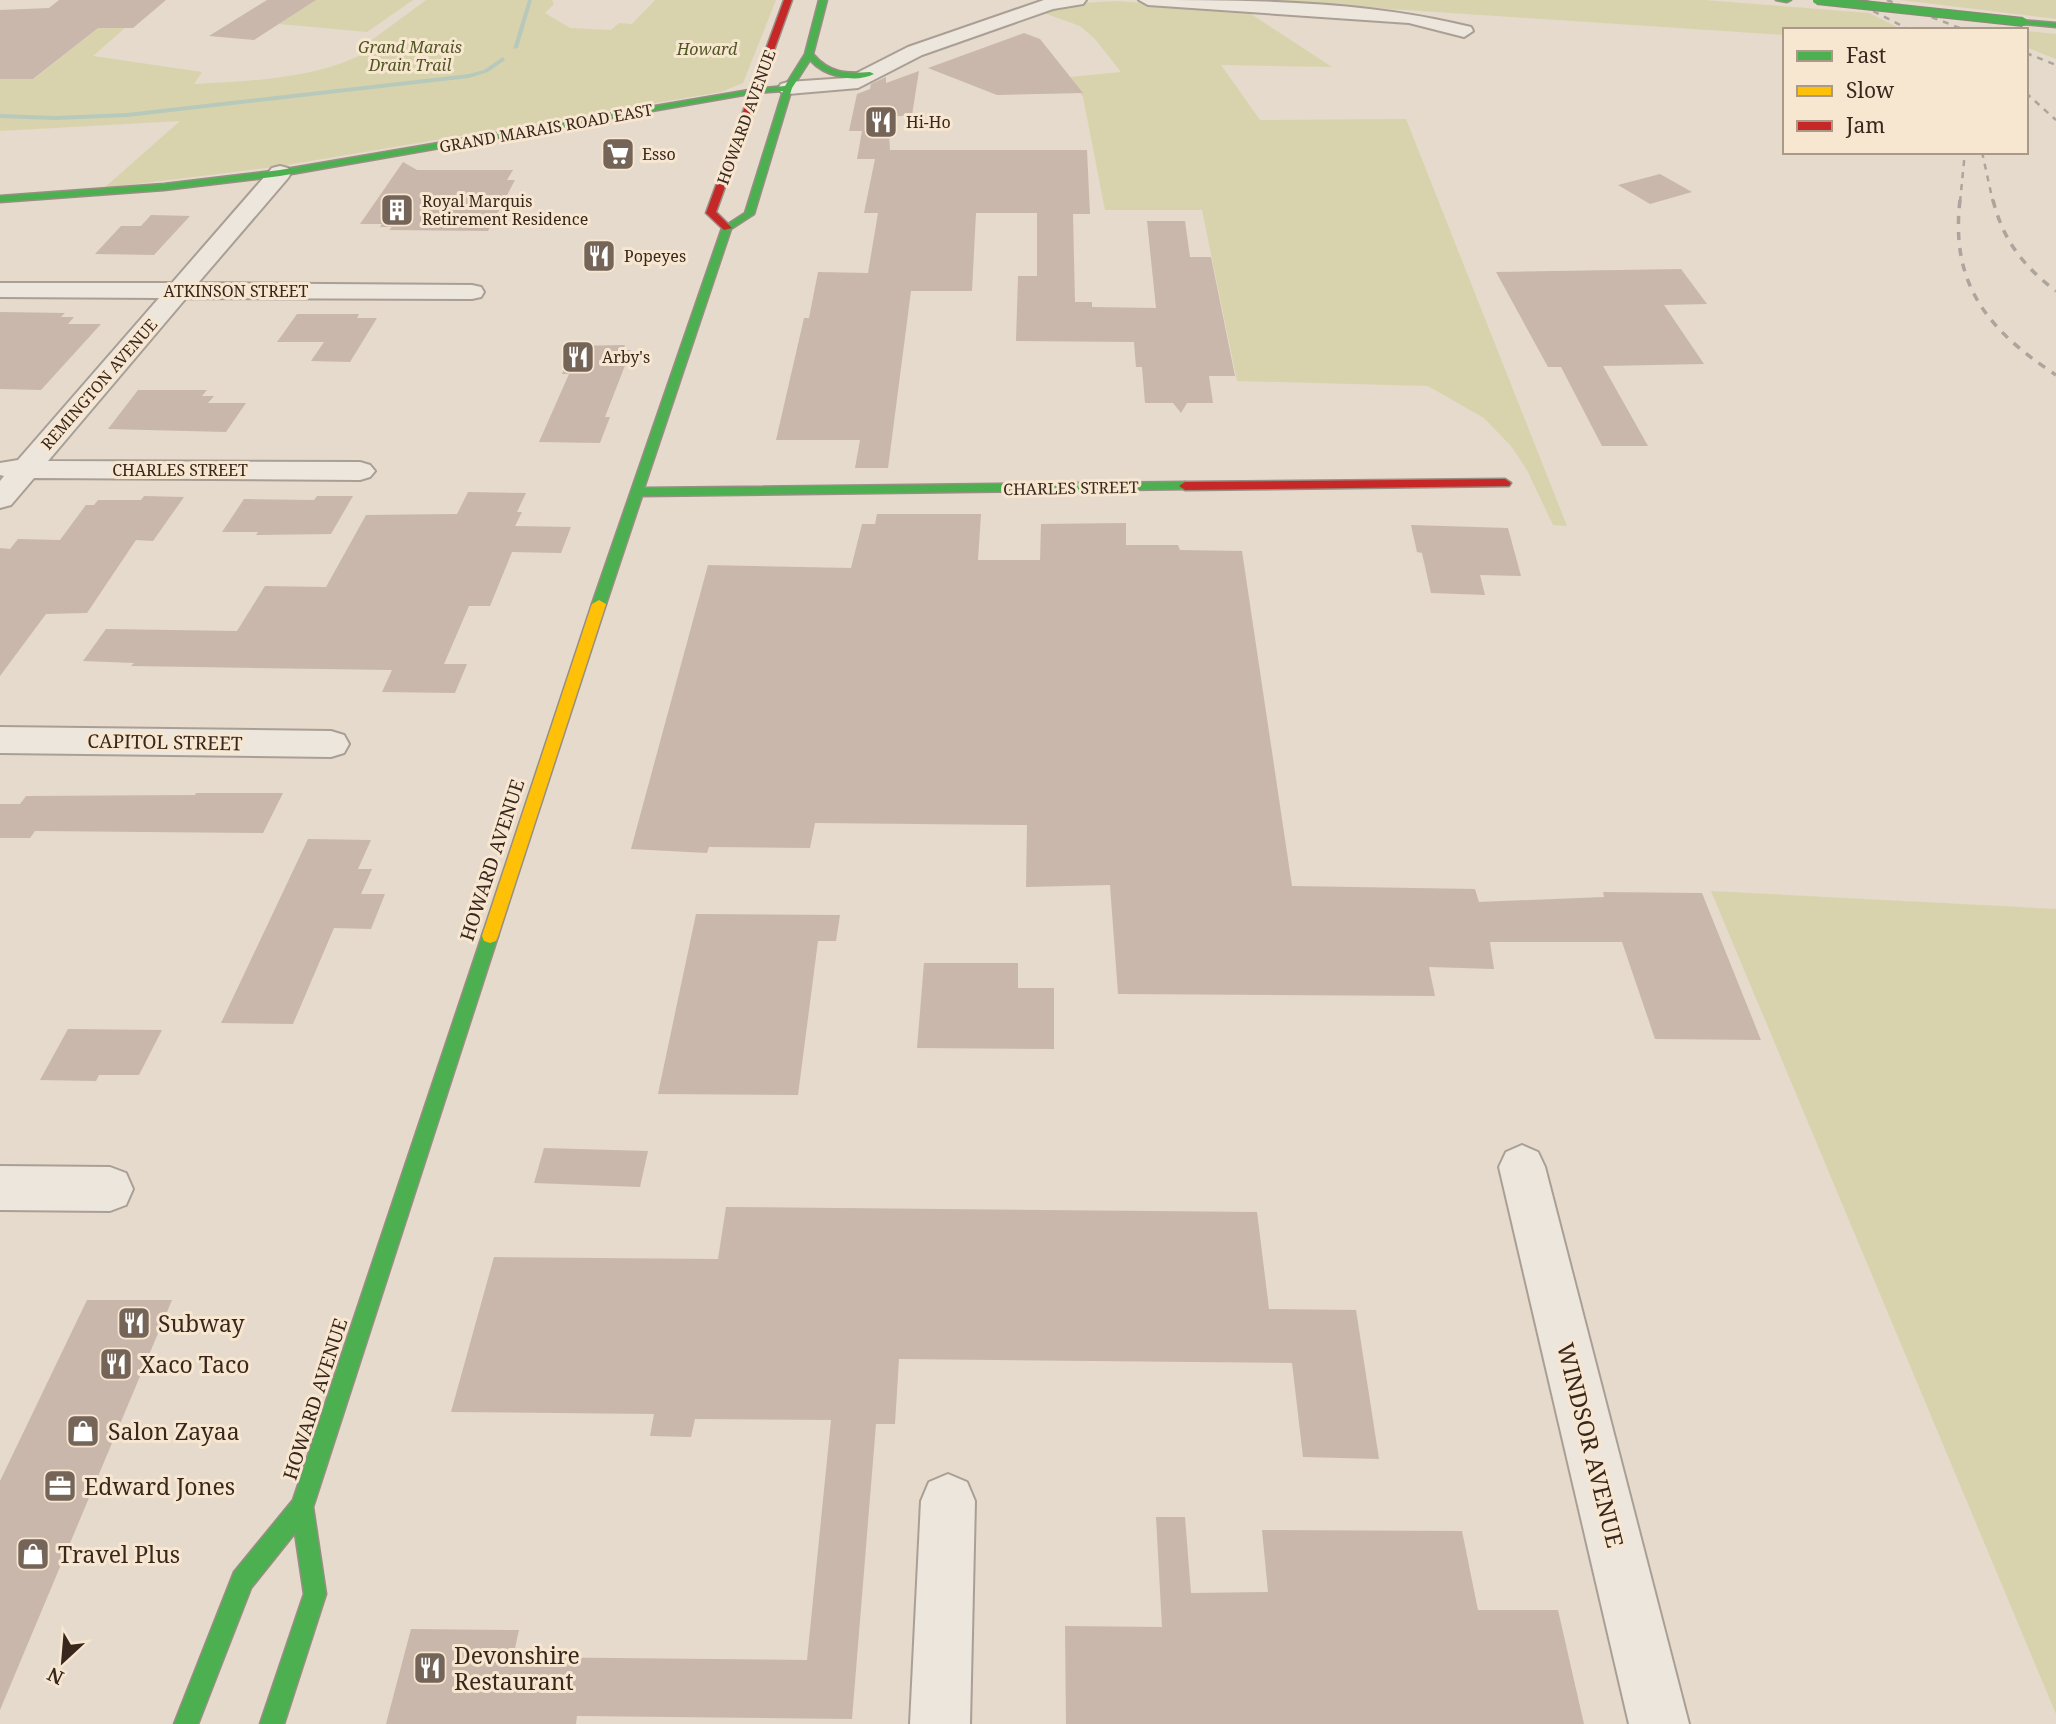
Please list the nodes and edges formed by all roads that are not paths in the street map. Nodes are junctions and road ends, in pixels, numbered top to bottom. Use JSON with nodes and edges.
{"nodes":[{"id":1,"x":788,"y":0,"type":"edge"},
{"id":2,"x":823,"y":0,"type":"edge"},
{"id":3,"x":1077,"y":0,"type":"edge"},
{"id":4,"x":1148,"y":0,"type":"edge"},
{"id":5,"x":1780,"y":0,"type":"edge"},
{"id":6,"x":1817,"y":0,"type":"edge"},
{"id":7,"x":1787,"y":1,"type":"edge"},
{"id":8,"x":1874,"y":6,"type":"junction"},
{"id":9,"x":2056,"y":25,"type":"edge"},
{"id":10,"x":1464,"y":31,"type":"dead end"},
{"id":11,"x":809,"y":54,"type":"junction"},
{"id":12,"x":870,"y":74,"type":"junction"},
{"id":13,"x":788,"y":88,"type":"junction"},
{"id":14,"x":755,"y":91,"type":"junction"},
{"id":15,"x":661,"y":109,"type":"junction"},
{"id":16,"x":740,"y":131,"type":"junction"},
{"id":17,"x":280,"y":173,"type":"junction"},
{"id":18,"x":0,"y":199,"type":"edge"},
{"id":19,"x":727,"y":228,"type":"junction"},
{"id":20,"x":0,"y":290,"type":"edge"},
{"id":21,"x":178,"y":291,"type":"junction"},
{"id":22,"x":472,"y":292,"type":"dead end"},
{"id":23,"x":13,"y":469,"type":"edge"},
{"id":24,"x":360,"y":471,"type":"dead end"},
{"id":25,"x":1505,"y":483,"type":"dead end"},
{"id":26,"x":636,"y":492,"type":"junction"},
{"id":27,"x":0,"y":499,"type":"edge"},
{"id":28,"x":0,"y":740,"type":"edge"},
{"id":29,"x":331,"y":744,"type":"dead end"},
{"id":30,"x":1522,"y":1167,"type":"dead end"},
{"id":31,"x":0,"y":1188,"type":"edge"},
{"id":32,"x":110,"y":1189,"type":"dead end"},
{"id":33,"x":948,"y":1501,"type":"dead end"},
{"id":34,"x":302,"y":1507,"type":"junction"},
{"id":35,"x":186,"y":1724,"type":"edge"},
{"id":36,"x":272,"y":1724,"type":"edge"},
{"id":37,"x":940,"y":1724,"type":"edge"},
{"id":38,"x":1659,"y":1724,"type":"edge"}],
"edges":[{"from":1,"to":14,"type":"main road","name":"HOWARD AVENUE"},
{"from":2,"to":11,"type":"main road","name":"HOWARD AVENUE"},
{"from":3,"to":12,"type":"street","name":"GRAND MARAIS ROAD EAST"},
{"from":4,"to":10,"type":"street"},
{"from":5,"to":7,"type":"main road"},
{"from":6,"to":8,"type":"main road","bridge":true},
{"from":7,"to":8,"type":"main road","bridge":true},
{"from":8,"to":9,"type":"main road","bridge":true},
{"from":11,"to":12,"type":"main road"},
{"from":11,"to":13,"type":"main road","name":"HOWARD AVENUE"},
{"from":12,"to":13,"type":"street","name":"GRAND MARAIS ROAD EAST"},
{"from":13,"to":14,"type":"main road","name":"GRAND MARAIS ROAD EAST"},
{"from":13,"to":19,"type":"main road","name":"HOWARD AVENUE"},
{"from":14,"to":15,"type":"main road","name":"GRAND MARAIS ROAD EAST"},
{"from":14,"to":16,"type":"main road","name":"HOWARD AVENUE"},
{"from":15,"to":16,"type":"main road"},
{"from":15,"to":17,"type":"main road","name":"GRAND MARAIS ROAD EAST"},
{"from":16,"to":19,"type":"main road","name":"HOWARD AVENUE"},
{"from":17,"to":18,"type":"main road","name":"GRAND MARAIS ROAD EAST"},
{"from":17,"to":21,"type":"street","name":"REMINGTON AVENUE"},
{"from":19,"to":26,"type":"main road","name":"HOWARD AVENUE"},
{"from":20,"to":21,"type":"street","name":"ATKINSON STREET"},
{"from":21,"to":22,"type":"street","name":"ATKINSON STREET"},
{"from":21,"to":23,"type":"street","name":"REMINGTON AVENUE"},
{"from":23,"to":24,"type":"street","name":"CHARLES STREET"},
{"from":23,"to":27,"type":"street","name":"REMINGTON AVENUE"},
{"from":25,"to":26,"type":"main road","name":"CHARLES STREET"},
{"from":26,"to":34,"type":"main road","name":"HOWARD AVENUE"},
{"from":28,"to":29,"type":"street","name":"CAPITOL STREET"},
{"from":30,"to":38,"type":"street","name":"WINDSOR AVENUE"},
{"from":31,"to":32,"type":"street"},
{"from":33,"to":37,"type":"street"},
{"from":34,"to":35,"type":"main road","name":"HOWARD AVENUE"},
{"from":34,"to":36,"type":"main road","name":"HOWARD AVENUE"}]}
